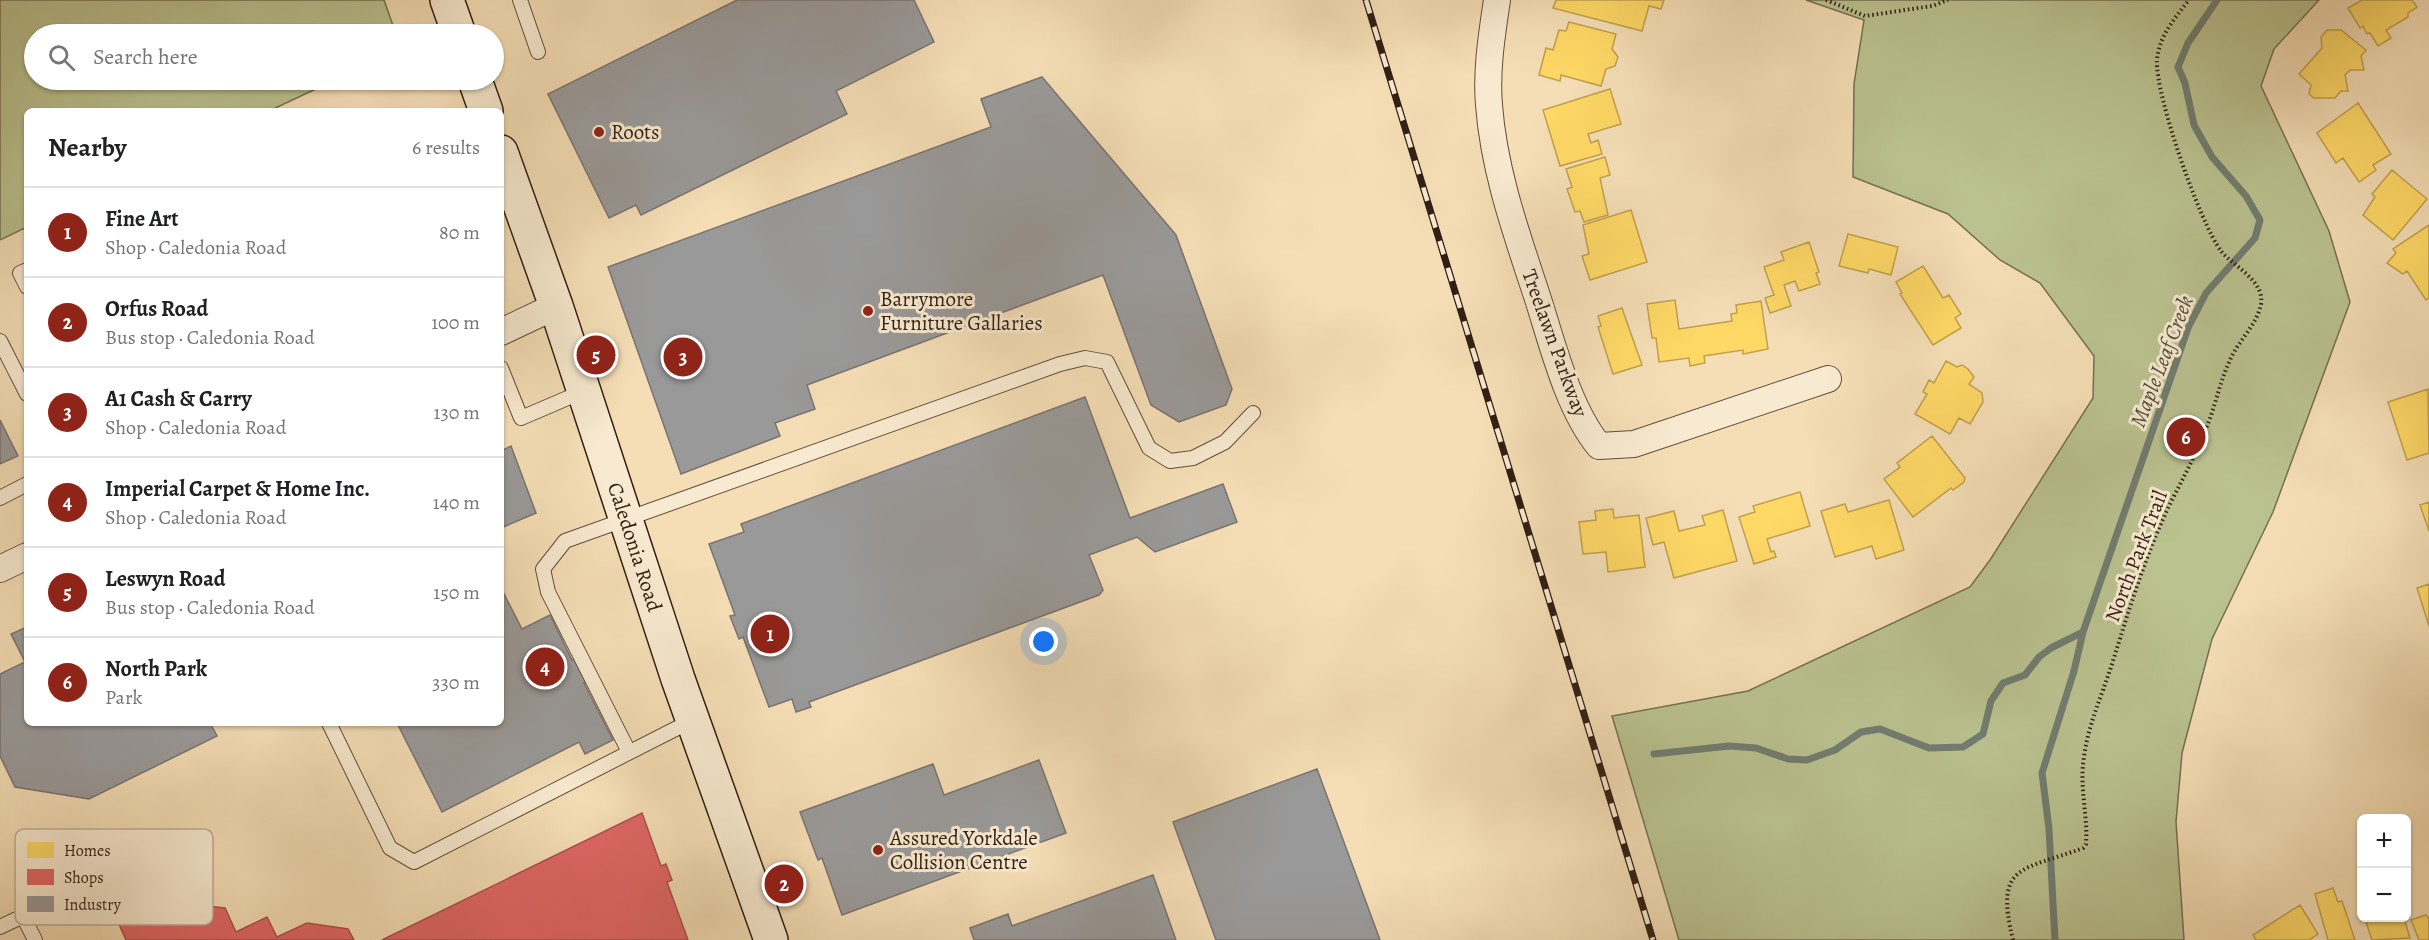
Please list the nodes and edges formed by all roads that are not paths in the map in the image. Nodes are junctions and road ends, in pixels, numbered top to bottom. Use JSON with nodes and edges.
{"nodes":[{"id":1,"x":447,"y":0,"type":"edge"},
{"id":2,"x":520,"y":0,"type":"edge"},
{"id":3,"x":1497,"y":0,"type":"edge"},
{"id":4,"x":455,"y":24,"type":"edge"},
{"id":5,"x":538,"y":52,"type":"dead end"},
{"id":6,"x":479,"y":90,"type":"edge"},
{"id":7,"x":485,"y":108,"type":"edge"},
{"id":8,"x":504,"y":160,"type":"edge"},
{"id":9,"x":556,"y":306,"type":"junction"},
{"id":10,"x":504,"y":331,"type":"edge"},
{"id":11,"x":0,"y":341,"type":"edge"},
{"id":12,"x":504,"y":376,"type":"edge"},
{"id":13,"x":1828,"y":379,"type":"dead end"},
{"id":14,"x":24,"y":388,"type":"edge"},
{"id":15,"x":584,"y":391,"type":"junction"},
{"id":16,"x":1253,"y":413,"type":"dead end"},
{"id":17,"x":24,"y":486,"type":"edge"},
{"id":18,"x":0,"y":498,"type":"edge"},
{"id":19,"x":626,"y":518,"type":"junction"},
{"id":20,"x":24,"y":557,"type":"edge"},
{"id":21,"x":0,"y":569,"type":"edge"},
{"id":22,"x":693,"y":720,"type":"junction"},
{"id":23,"x":330,"y":726,"type":"edge"},
{"id":24,"x":629,"y":752,"type":"junction"},
{"id":25,"x":15,"y":920,"type":"edge"},
{"id":26,"x":28,"y":925,"type":"edge"},
{"id":27,"x":0,"y":927,"type":"edge"},
{"id":28,"x":35,"y":940,"type":"edge"},
{"id":29,"x":771,"y":940,"type":"edge"}],
"edges":[{"from":1,"to":4,"type":"street"},
{"from":2,"to":5,"type":"lane"},
{"from":3,"to":13,"type":"street","name":"Treelawn Parkway"},
{"from":6,"to":7,"type":"street"},
{"from":8,"to":9,"type":"street","name":"Caledonia Road"},
{"from":9,"to":10,"type":"street"},
{"from":9,"to":15,"type":"street","name":"Caledonia Road"},
{"from":11,"to":14,"type":"lane"},
{"from":12,"to":15,"type":"lane"},
{"from":15,"to":19,"type":"street","name":"Caledonia Road"},
{"from":16,"to":19,"type":"lane"},
{"from":17,"to":18,"type":"lane"},
{"from":19,"to":22,"type":"street","name":"Caledonia Road"},
{"from":19,"to":24,"type":"lane"},
{"from":20,"to":21,"type":"street"},
{"from":22,"to":24,"type":"lane"},
{"from":22,"to":29,"type":"street","name":"Caledonia Road"},
{"from":23,"to":24,"type":"lane"},
{"from":25,"to":27,"type":"lane"},
{"from":26,"to":28,"type":"lane"}]}
